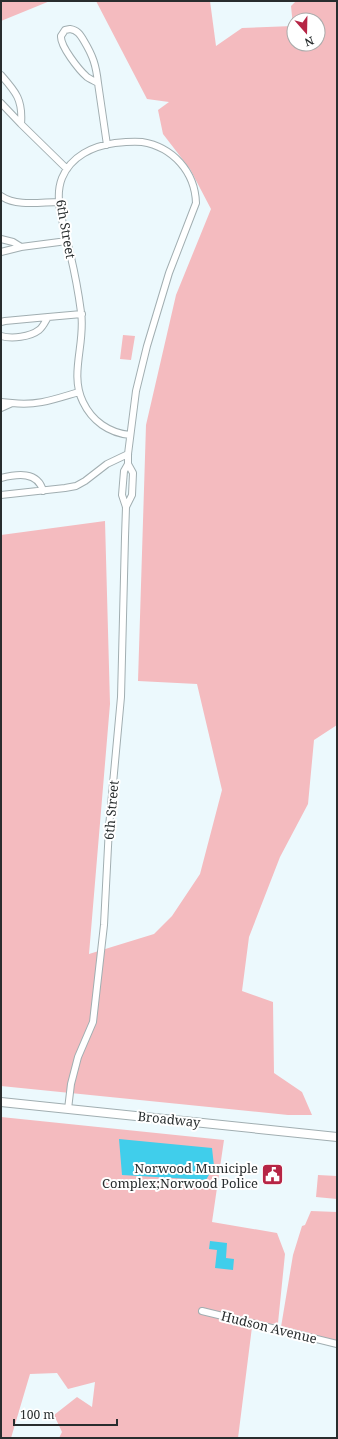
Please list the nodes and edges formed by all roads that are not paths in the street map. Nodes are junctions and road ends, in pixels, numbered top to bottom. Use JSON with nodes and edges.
{"nodes":[{"id":1,"x":1,"y":74,"type":"edge"},
{"id":2,"x":98,"y":83,"type":"junction"},
{"id":3,"x":1,"y":103,"type":"edge"},
{"id":4,"x":21,"y":124,"type":"junction"},
{"id":5,"x":107,"y":144,"type":"junction"},
{"id":6,"x":67,"y":169,"type":"junction"},
{"id":7,"x":1,"y":196,"type":"edge"},
{"id":8,"x":59,"y":202,"type":"junction"},
{"id":9,"x":1,"y":239,"type":"edge"},
{"id":10,"x":67,"y":241,"type":"junction"},
{"id":11,"x":21,"y":247,"type":"junction"},
{"id":12,"x":1,"y":252,"type":"edge"},
{"id":13,"x":82,"y":314,"type":"junction"},
{"id":14,"x":48,"y":317,"type":"junction"},
{"id":15,"x":1,"y":322,"type":"edge"},
{"id":16,"x":1,"y":336,"type":"edge"},
{"id":17,"x":79,"y":392,"type":"junction"},
{"id":18,"x":1,"y":402,"type":"edge"},
{"id":19,"x":12,"y":403,"type":"junction"},
{"id":20,"x":1,"y":408,"type":"edge"},
{"id":21,"x":130,"y":436,"type":"junction"},
{"id":22,"x":128,"y":454,"type":"junction"},
{"id":23,"x":128,"y":464,"type":"junction"},
{"id":24,"x":1,"y":478,"type":"edge"},
{"id":25,"x":43,"y":491,"type":"junction"},
{"id":26,"x":1,"y":495,"type":"edge"},
{"id":27,"x":126,"y":507,"type":"junction"},
{"id":28,"x":1,"y":1102,"type":"edge"},
{"id":29,"x":68,"y":1109,"type":"junction"},
{"id":30,"x":337,"y":1137,"type":"edge"},
{"id":31,"x":202,"y":1311,"type":"dead end"},
{"id":32,"x":337,"y":1344,"type":"edge"}],
"edges":[{"from":1,"to":4,"type":"street"},
{"from":2,"to":2,"type":"street"},
{"from":2,"to":5,"type":"street"},
{"from":3,"to":4,"type":"street"},
{"from":4,"to":6,"type":"street"},
{"from":5,"to":6,"type":"street","name":"6th Street"},
{"from":5,"to":21,"type":"street","name":"6th Street"},
{"from":6,"to":8,"type":"street","name":"6th Street"},
{"from":7,"to":8,"type":"street"},
{"from":8,"to":10,"type":"street","name":"6th Street"},
{"from":9,"to":11,"type":"street"},
{"from":10,"to":11,"type":"street"},
{"from":10,"to":13,"type":"street","name":"6th Street"},
{"from":11,"to":12,"type":"street"},
{"from":13,"to":14,"type":"street"},
{"from":13,"to":17,"type":"street","name":"6th Street"},
{"from":14,"to":15,"type":"street"},
{"from":14,"to":16,"type":"street"},
{"from":17,"to":19,"type":"street"},
{"from":17,"to":21,"type":"street","name":"6th Street"},
{"from":18,"to":19,"type":"street"},
{"from":19,"to":20,"type":"street"},
{"from":21,"to":22,"type":"street","name":"6th Street"},
{"from":22,"to":23,"type":"street","name":"6th Street"},
{"from":22,"to":25,"type":"street"},
{"from":23,"to":27,"type":"street","name":"6th Street"},
{"from":23,"to":27,"type":"street","name":"6th Street"},
{"from":24,"to":25,"type":"street"},
{"from":25,"to":26,"type":"street"},
{"from":27,"to":29,"type":"street","name":"6th Street"},
{"from":28,"to":29,"type":"street","name":"Broadway"},
{"from":29,"to":30,"type":"street","name":"Broadway"},
{"from":31,"to":32,"type":"street","name":"Hudson Avenue"}]}
